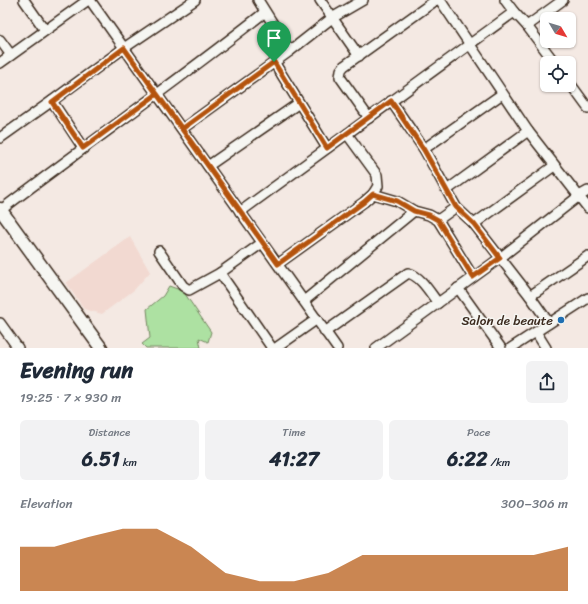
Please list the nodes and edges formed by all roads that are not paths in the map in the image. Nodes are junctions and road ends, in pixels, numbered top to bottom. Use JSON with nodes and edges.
{"nodes":[{"id":1,"x":24,"y":0,"type":"edge"},
{"id":2,"x":102,"y":0,"type":"edge"},
{"id":3,"x":195,"y":0,"type":"edge"},
{"id":4,"x":258,"y":0,"type":"edge"},
{"id":5,"x":320,"y":0,"type":"edge"},
{"id":6,"x":363,"y":0,"type":"edge"},
{"id":7,"x":436,"y":0,"type":"edge"},
{"id":8,"x":440,"y":0,"type":"edge"},
{"id":9,"x":506,"y":0,"type":"edge"},
{"id":10,"x":562,"y":0,"type":"edge"},
{"id":11,"x":91,"y":2,"type":"edge"},
{"id":12,"x":265,"y":12,"type":"junction"},
{"id":13,"x":514,"y":12,"type":"junction"},
{"id":14,"x":332,"y":18,"type":"junction"},
{"id":15,"x":527,"y":26,"type":"junction"},
{"id":16,"x":45,"y":30,"type":"junction"},
{"id":17,"x":0,"y":40,"type":"edge"},
{"id":18,"x":470,"y":44,"type":"junction"},
{"id":19,"x":124,"y":48,"type":"junction"},
{"id":20,"x":290,"y":51,"type":"junction"},
{"id":21,"x":11,"y":55,"type":"junction"},
{"id":22,"x":359,"y":56,"type":"junction"},
{"id":23,"x":550,"y":56,"type":"edge"},
{"id":24,"x":274,"y":62,"type":"junction"},
{"id":25,"x":0,"y":63,"type":"edge"},
{"id":26,"x":576,"y":92,"type":"edge"},
{"id":27,"x":157,"y":94,"type":"junction"},
{"id":28,"x":502,"y":94,"type":"junction"},
{"id":29,"x":391,"y":101,"type":"junction"},
{"id":30,"x":52,"y":102,"type":"junction"},
{"id":31,"x":299,"y":103,"type":"junction"},
{"id":32,"x":588,"y":108,"type":"edge"},
{"id":33,"x":369,"y":118,"type":"junction"},
{"id":34,"x":182,"y":129,"type":"junction"},
{"id":35,"x":528,"y":132,"type":"junction"},
{"id":36,"x":347,"y":134,"type":"junction"},
{"id":37,"x":0,"y":138,"type":"edge"},
{"id":38,"x":83,"y":148,"type":"junction"},
{"id":39,"x":327,"y":148,"type":"junction"},
{"id":40,"x":424,"y":150,"type":"junction"},
{"id":41,"x":208,"y":166,"type":"junction"},
{"id":42,"x":554,"y":166,"type":"junction"},
{"id":43,"x":447,"y":190,"type":"junction"},
{"id":44,"x":588,"y":191,"type":"edge"},
{"id":45,"x":373,"y":194,"type":"junction"},
{"id":46,"x":579,"y":196,"type":"junction"},
{"id":47,"x":456,"y":207,"type":"junction"},
{"id":48,"x":588,"y":208,"type":"edge"},
{"id":49,"x":1,"y":210,"type":"edge"},
{"id":50,"x":414,"y":211,"type":"junction"},
{"id":51,"x":240,"y":212,"type":"junction"},
{"id":52,"x":438,"y":220,"type":"junction"},
{"id":53,"x":474,"y":224,"type":"junction"},
{"id":54,"x":262,"y":243,"type":"junction"},
{"id":55,"x":159,"y":252,"type":"dead end"},
{"id":56,"x":588,"y":256,"type":"edge"},
{"id":57,"x":500,"y":258,"type":"junction"},
{"id":58,"x":278,"y":264,"type":"junction"},
{"id":59,"x":220,"y":273,"type":"junction"},
{"id":60,"x":473,"y":277,"type":"junction"},
{"id":61,"x":458,"y":288,"type":"junction"},
{"id":62,"x":530,"y":296,"type":"junction"},
{"id":63,"x":588,"y":298,"type":"edge"},
{"id":64,"x":304,"y":301,"type":"junction"},
{"id":65,"x":438,"y":303,"type":"junction"},
{"id":66,"x":317,"y":319,"type":"junction"},
{"id":67,"x":0,"y":323,"type":"edge"},
{"id":68,"x":549,"y":323,"type":"junction"},
{"id":69,"x":325,"y":332,"type":"junction"},
{"id":70,"x":536,"y":332,"type":"junction"},
{"id":71,"x":18,"y":348,"type":"edge"},
{"id":72,"x":101,"y":348,"type":"edge"},
{"id":73,"x":272,"y":348,"type":"edge"},
{"id":74,"x":276,"y":348,"type":"edge"},
{"id":75,"x":337,"y":348,"type":"edge"},
{"id":76,"x":376,"y":348,"type":"edge"},
{"id":77,"x":501,"y":348,"type":"edge"},
{"id":78,"x":511,"y":348,"type":"edge"},
{"id":79,"x":546,"y":348,"type":"edge"}],
"edges":[{"from":1,"to":16,"type":"street"},
{"from":2,"to":11,"type":"street"},
{"from":3,"to":19,"type":"street"},
{"from":4,"to":12,"type":"street"},
{"from":5,"to":14,"type":"street"},
{"from":6,"to":14,"type":"street"},
{"from":7,"to":22,"type":"street"},
{"from":8,"to":18,"type":"street"},
{"from":9,"to":13,"type":"street"},
{"from":10,"to":15,"type":"street"},
{"from":11,"to":16,"type":"street"},
{"from":11,"to":19,"type":"street"},
{"from":12,"to":20,"type":"street"},
{"from":12,"to":27,"type":"street"},
{"from":13,"to":15,"type":"street"},
{"from":13,"to":18,"type":"street"},
{"from":14,"to":20,"type":"street"},
{"from":14,"to":22,"type":"street"},
{"from":15,"to":23,"type":"street"},
{"from":16,"to":21,"type":"street"},
{"from":17,"to":21,"type":"street"},
{"from":18,"to":28,"type":"street"},
{"from":18,"to":29,"type":"street"},
{"from":19,"to":27,"type":"street"},
{"from":19,"to":30,"type":"street"},
{"from":20,"to":24,"type":"street"},
{"from":21,"to":25,"type":"street"},
{"from":22,"to":33,"type":"street"},
{"from":24,"to":31,"type":"street"},
{"from":24,"to":34,"type":"street"},
{"from":26,"to":32,"type":"street"},
{"from":27,"to":34,"type":"street"},
{"from":27,"to":38,"type":"street"},
{"from":28,"to":35,"type":"street"},
{"from":28,"to":40,"type":"street"},
{"from":29,"to":33,"type":"street"},
{"from":29,"to":40,"type":"street"},
{"from":30,"to":37,"type":"street"},
{"from":30,"to":38,"type":"street"},
{"from":31,"to":39,"type":"street"},
{"from":31,"to":41,"type":"street"},
{"from":33,"to":36,"type":"street"},
{"from":34,"to":41,"type":"street"},
{"from":35,"to":42,"type":"street"},
{"from":35,"to":43,"type":"street"},
{"from":36,"to":39,"type":"street"},
{"from":36,"to":45,"type":"street"},
{"from":38,"to":49,"type":"street"},
{"from":39,"to":51,"type":"street"},
{"from":40,"to":43,"type":"street"},
{"from":41,"to":51,"type":"street"},
{"from":42,"to":46,"type":"street"},
{"from":42,"to":53,"type":"street"},
{"from":43,"to":47,"type":"street"},
{"from":44,"to":46,"type":"street"},
{"from":45,"to":50,"type":"street"},
{"from":45,"to":58,"type":"street"},
{"from":46,"to":48,"type":"street"},
{"from":46,"to":57,"type":"street"},
{"from":47,"to":52,"type":"street"},
{"from":47,"to":53,"type":"street"},
{"from":49,"to":72,"type":"main road"},
{"from":50,"to":52,"type":"street"},
{"from":50,"to":64,"type":"street"},
{"from":51,"to":54,"type":"street"},
{"from":52,"to":60,"type":"street"},
{"from":53,"to":57,"type":"street"},
{"from":54,"to":58,"type":"street"},
{"from":54,"to":59,"type":"street"},
{"from":55,"to":59,"type":"street"},
{"from":56,"to":62,"type":"street"},
{"from":57,"to":60,"type":"street"},
{"from":57,"to":62,"type":"street"},
{"from":58,"to":64,"type":"street"},
{"from":59,"to":73,"type":"street"},
{"from":60,"to":61,"type":"street"},
{"from":61,"to":65,"type":"street"},
{"from":61,"to":77,"type":"street"},
{"from":62,"to":68,"type":"street"},
{"from":63,"to":68,"type":"street"},
{"from":64,"to":66,"type":"street"},
{"from":65,"to":69,"type":"street"},
{"from":65,"to":76,"type":"street"},
{"from":66,"to":69,"type":"street"},
{"from":66,"to":74,"type":"street"},
{"from":67,"to":71,"type":"street"},
{"from":68,"to":70,"type":"street"},
{"from":69,"to":75,"type":"street"},
{"from":70,"to":78,"type":"street"},
{"from":70,"to":79,"type":"street"}]}
